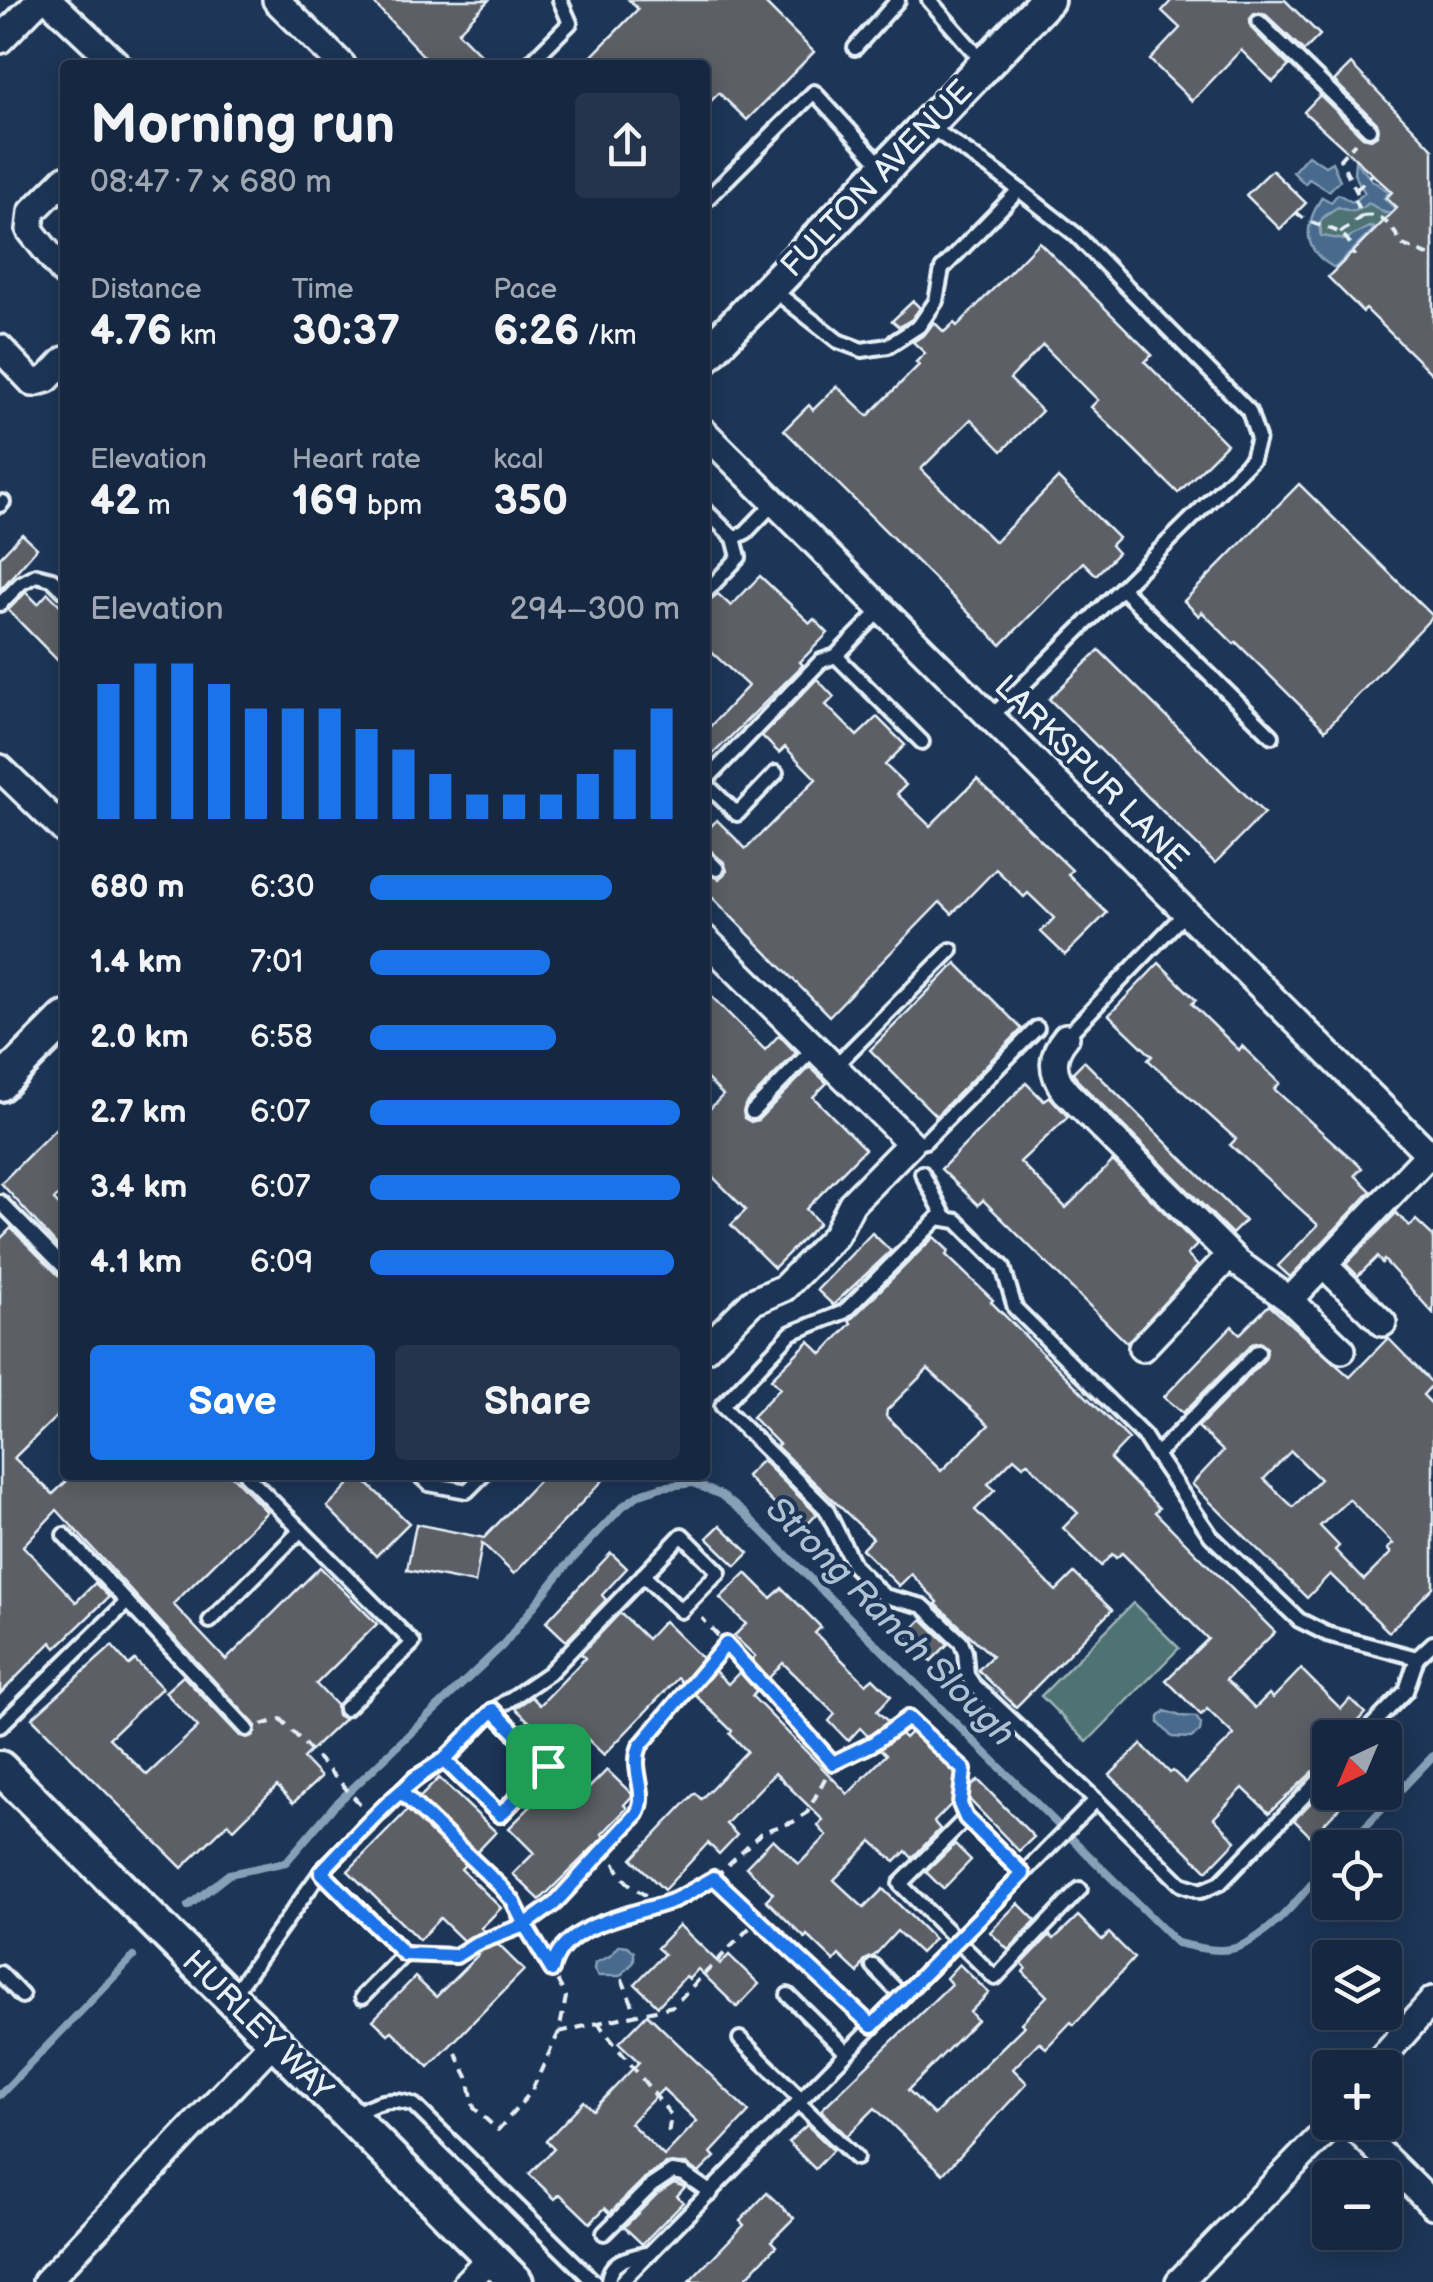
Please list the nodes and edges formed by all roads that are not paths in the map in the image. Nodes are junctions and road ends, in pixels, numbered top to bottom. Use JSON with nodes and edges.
{"nodes":[{"id":1,"x":39,"y":0,"type":"edge"},
{"id":2,"x":50,"y":0,"type":"edge"},
{"id":3,"x":276,"y":0,"type":"edge"},
{"id":4,"x":560,"y":0,"type":"edge"},
{"id":5,"x":898,"y":0,"type":"edge"},
{"id":6,"x":929,"y":0,"type":"edge"},
{"id":7,"x":1047,"y":0,"type":"edge"},
{"id":8,"x":1259,"y":22,"type":"dead end"},
{"id":9,"x":0,"y":40,"type":"edge"},
{"id":10,"x":856,"y":48,"type":"dead end"},
{"id":11,"x":113,"y":60,"type":"edge"},
{"id":12,"x":337,"y":60,"type":"edge"},
{"id":13,"x":533,"y":60,"type":"edge"},
{"id":14,"x":985,"y":64,"type":"junction"},
{"id":15,"x":927,"y":124,"type":"junction"},
{"id":16,"x":1369,"y":129,"type":"road end"},
{"id":17,"x":884,"y":168,"type":"junction"},
{"id":18,"x":60,"y":184,"type":"edge"},
{"id":19,"x":1019,"y":190,"type":"junction"},
{"id":20,"x":710,"y":196,"type":"edge"},
{"id":21,"x":60,"y":268,"type":"edge"},
{"id":22,"x":770,"y":287,"type":"junction"},
{"id":23,"x":0,"y":348,"type":"edge"},
{"id":24,"x":710,"y":351,"type":"edge"},
{"id":25,"x":60,"y":365,"type":"edge"},
{"id":26,"x":710,"y":438,"type":"edge"},
{"id":27,"x":774,"y":503,"type":"junction"},
{"id":28,"x":710,"y":515,"type":"edge"},
{"id":29,"x":734,"y":538,"type":"junction"},
{"id":30,"x":60,"y":587,"type":"edge"},
{"id":31,"x":710,"y":588,"type":"edge"},
{"id":32,"x":1122,"y":589,"type":"junction"},
{"id":33,"x":0,"y":604,"type":"edge"},
{"id":34,"x":882,"y":608,"type":"junction"},
{"id":35,"x":836,"y":656,"type":"junction"},
{"id":36,"x":991,"y":717,"type":"junction"},
{"id":37,"x":1272,"y":736,"type":"dead end"},
{"id":38,"x":922,"y":742,"type":"dead end"},
{"id":39,"x":0,"y":768,"type":"edge"},
{"id":40,"x":776,"y":773,"type":"dead end"},
{"id":41,"x":710,"y":777,"type":"edge"},
{"id":42,"x":710,"y":787,"type":"edge"},
{"id":43,"x":60,"y":826,"type":"edge"},
{"id":44,"x":710,"y":862,"type":"edge"},
{"id":45,"x":717,"y":868,"type":"dead end"},
{"id":46,"x":1187,"y":912,"type":"junction"},
{"id":47,"x":710,"y":945,"type":"edge"},
{"id":48,"x":950,"y":950,"type":"dead end"},
{"id":49,"x":1037,"y":1028,"type":"dead end"},
{"id":50,"x":60,"y":1031,"type":"edge"},
{"id":51,"x":1066,"y":1038,"type":"joint"},
{"id":52,"x":814,"y":1048,"type":"junction"},
{"id":53,"x":834,"y":1067,"type":"junction"},
{"id":54,"x":0,"y":1084,"type":"edge"},
{"id":55,"x":752,"y":1112,"type":"dead end"},
{"id":56,"x":911,"y":1143,"type":"junction"},
{"id":57,"x":1431,"y":1156,"type":"edge"},
{"id":58,"x":922,"y":1172,"type":"dead end"},
{"id":59,"x":0,"y":1202,"type":"edge"},
{"id":60,"x":945,"y":1217,"type":"junction"},
{"id":61,"x":1230,"y":1255,"type":"junction"},
{"id":62,"x":60,"y":1263,"type":"edge"},
{"id":63,"x":1324,"y":1265,"type":"junction"},
{"id":64,"x":1290,"y":1300,"type":"junction"},
{"id":65,"x":1382,"y":1323,"type":"dead end"},
{"id":66,"x":710,"y":1343,"type":"edge"},
{"id":67,"x":1142,"y":1348,"type":"dead end"},
{"id":68,"x":1342,"y":1350,"type":"dead end"},
{"id":69,"x":1258,"y":1352,"type":"dead end"},
{"id":70,"x":1156,"y":1455,"type":"junction"},
{"id":71,"x":251,"y":1480,"type":"edge"},
{"id":72,"x":425,"y":1480,"type":"edge"},
{"id":73,"x":477,"y":1480,"type":"edge"},
{"id":74,"x":301,"y":1530,"type":"junction"},
{"id":75,"x":64,"y":1536,"type":"dead end"},
{"id":76,"x":643,"y":1574,"type":"junction"},
{"id":77,"x":127,"y":1602,"type":"junction"},
{"id":78,"x":210,"y":1621,"type":"dead end"},
{"id":79,"x":1433,"y":1643,"type":"edge"},
{"id":80,"x":1417,"y":1658,"type":"junction"},
{"id":81,"x":346,"y":1709,"type":"dead end"},
{"id":82,"x":493,"y":1710,"type":"junction"},
{"id":83,"x":1378,"y":1720,"type":"edge"},
{"id":84,"x":0,"y":1726,"type":"edge"},
{"id":85,"x":248,"y":1729,"type":"road end"},
{"id":86,"x":444,"y":1760,"type":"junction"},
{"id":87,"x":0,"y":1768,"type":"edge"},
{"id":88,"x":1312,"y":1787,"type":"edge"},
{"id":89,"x":1096,"y":1800,"type":"junction"},
{"id":90,"x":321,"y":1872,"type":"junction"},
{"id":91,"x":1023,"y":1874,"type":"junction"},
{"id":92,"x":1080,"y":1889,"type":"dead end"},
{"id":93,"x":957,"y":1941,"type":"junction"},
{"id":94,"x":872,"y":1966,"type":"dead end"},
{"id":95,"x":0,"y":1974,"type":"edge"},
{"id":96,"x":22,"y":1996,"type":"dead end"},
{"id":97,"x":788,"y":1996,"type":"dead end"},
{"id":98,"x":902,"y":1996,"type":"junction"},
{"id":99,"x":362,"y":1997,"type":"dead end"},
{"id":100,"x":231,"y":1998,"type":"junction"},
{"id":101,"x":1433,"y":2000,"type":"edge"},
{"id":102,"x":740,"y":2039,"type":"dead end"},
{"id":103,"x":274,"y":2040,"type":"junction"},
{"id":104,"x":1390,"y":2050,"type":"edge"},
{"id":105,"x":846,"y":2052,"type":"junction"},
{"id":106,"x":799,"y":2100,"type":"junction"},
{"id":107,"x":350,"y":2117,"type":"junction"},
{"id":108,"x":1317,"y":2140,"type":"edge"},
{"id":109,"x":1367,"y":2140,"type":"edge"},
{"id":110,"x":856,"y":2158,"type":"dead end"},
{"id":111,"x":710,"y":2192,"type":"junction"},
{"id":112,"x":1433,"y":2205,"type":"edge"},
{"id":113,"x":604,"y":2233,"type":"dead end"},
{"id":114,"x":650,"y":2253,"type":"junction"},
{"id":115,"x":491,"y":2258,"type":"junction"},
{"id":116,"x":46,"y":2282,"type":"edge"},
{"id":117,"x":467,"y":2282,"type":"edge"},
{"id":118,"x":516,"y":2282,"type":"edge"},
{"id":119,"x":594,"y":2282,"type":"edge"},
{"id":120,"x":608,"y":2282,"type":"edge"},
{"id":121,"x":621,"y":2282,"type":"edge"},
{"id":122,"x":1178,"y":2282,"type":"edge"}],
"edges":[{"from":1,"to":9,"type":"street"},
{"from":2,"to":11,"type":"street"},
{"from":3,"to":12,"type":"street"},
{"from":4,"to":13,"type":"lane"},
{"from":5,"to":10,"type":"lane"},
{"from":6,"to":14,"type":"lane"},
{"from":7,"to":14,"type":"street","name":"FULTON AVENUE"},
{"from":8,"to":16,"type":"lane"},
{"from":14,"to":15,"type":"street","name":"FULTON AVENUE"},
{"from":15,"to":17,"type":"street","name":"FULTON AVENUE"},
{"from":15,"to":19,"type":"lane"},
{"from":17,"to":20,"type":"lane"},
{"from":17,"to":22,"type":"street","name":"FULTON AVENUE"},
{"from":18,"to":21,"type":"street"},
{"from":19,"to":22,"type":"lane"},
{"from":19,"to":32,"type":"lane"},
{"from":22,"to":24,"type":"street","name":"FULTON AVENUE"},
{"from":23,"to":25,"type":"street"},
{"from":26,"to":27,"type":"street","name":"LARKSPUR LANE"},
{"from":27,"to":29,"type":"lane"},
{"from":27,"to":34,"type":"street","name":"LARKSPUR LANE"},
{"from":28,"to":29,"type":"lane"},
{"from":29,"to":31,"type":"lane"},
{"from":30,"to":33,"type":"lane"},
{"from":32,"to":36,"type":"lane"},
{"from":32,"to":37,"type":"lane"},
{"from":34,"to":35,"type":"lane"},
{"from":34,"to":36,"type":"street","name":"LARKSPUR LANE"},
{"from":35,"to":38,"type":"lane"},
{"from":35,"to":41,"type":"lane"},
{"from":36,"to":46,"type":"street","name":"LARKSPUR LANE"},
{"from":39,"to":43,"type":"street"},
{"from":40,"to":42,"type":"lane"},
{"from":44,"to":45,"type":"lane"},
{"from":46,"to":51,"type":"lane"},
{"from":46,"to":57,"type":"street","name":"LARKSPUR LANE"},
{"from":47,"to":52,"type":"street"},
{"from":48,"to":53,"type":"lane"},
{"from":49,"to":56,"type":"lane"},
{"from":50,"to":54,"type":"street"},
{"from":51,"to":61,"type":"street"},
{"from":52,"to":53,"type":"street"},
{"from":52,"to":55,"type":"lane"},
{"from":53,"to":56,"type":"street"},
{"from":56,"to":66,"type":"street"},
{"from":57,"to":63,"type":"street"},
{"from":58,"to":60,"type":"lane"},
{"from":59,"to":62,"type":"lane"},
{"from":60,"to":70,"type":"lane"},
{"from":60,"to":89,"type":"lane"},
{"from":61,"to":64,"type":"street"},
{"from":61,"to":67,"type":"street"},
{"from":63,"to":64,"type":"street"},
{"from":63,"to":65,"type":"street"},
{"from":64,"to":68,"type":"street"},
{"from":69,"to":70,"type":"lane"},
{"from":70,"to":80,"type":"lane"},
{"from":71,"to":74,"type":"lane"},
{"from":72,"to":73,"type":"lane"},
{"from":74,"to":78,"type":"lane"},
{"from":74,"to":81,"type":"lane"},
{"from":75,"to":77,"type":"lane"},
{"from":76,"to":76,"type":"lane"},
{"from":76,"to":82,"type":"lane"},
{"from":77,"to":84,"type":"lane"},
{"from":77,"to":85,"type":"lane"},
{"from":79,"to":80,"type":"lane"},
{"from":80,"to":83,"type":"lane"},
{"from":82,"to":86,"type":"lane"},
{"from":82,"to":86,"type":"lane"},
{"from":86,"to":90,"type":"lane"},
{"from":87,"to":100,"type":"street","name":"HURLEY WAY"},
{"from":88,"to":89,"type":"lane"},
{"from":89,"to":91,"type":"lane"},
{"from":90,"to":99,"type":"lane"},
{"from":90,"to":100,"type":"lane"},
{"from":91,"to":93,"type":"lane"},
{"from":91,"to":93,"type":"lane"},
{"from":92,"to":93,"type":"lane"},
{"from":93,"to":98,"type":"lane"},
{"from":94,"to":98,"type":"lane"},
{"from":95,"to":96,"type":"lane"},
{"from":97,"to":105,"type":"lane"},
{"from":98,"to":105,"type":"lane"},
{"from":100,"to":103,"type":"street","name":"HURLEY WAY"},
{"from":101,"to":104,"type":"street"},
{"from":102,"to":106,"type":"lane"},
{"from":103,"to":107,"type":"street","name":"HURLEY WAY"},
{"from":103,"to":116,"type":"street"},
{"from":105,"to":106,"type":"lane"},
{"from":106,"to":110,"type":"lane"},
{"from":106,"to":111,"type":"lane"},
{"from":107,"to":115,"type":"street","name":"HURLEY WAY"},
{"from":107,"to":119,"type":"lane"},
{"from":108,"to":122,"type":"street"},
{"from":109,"to":112,"type":"street"},
{"from":111,"to":113,"type":"lane"},
{"from":111,"to":114,"type":"lane"},
{"from":114,"to":120,"type":"lane"},
{"from":114,"to":121,"type":"lane"},
{"from":115,"to":117,"type":"street"},
{"from":115,"to":118,"type":"street","name":"HURLEY WAY"}]}
